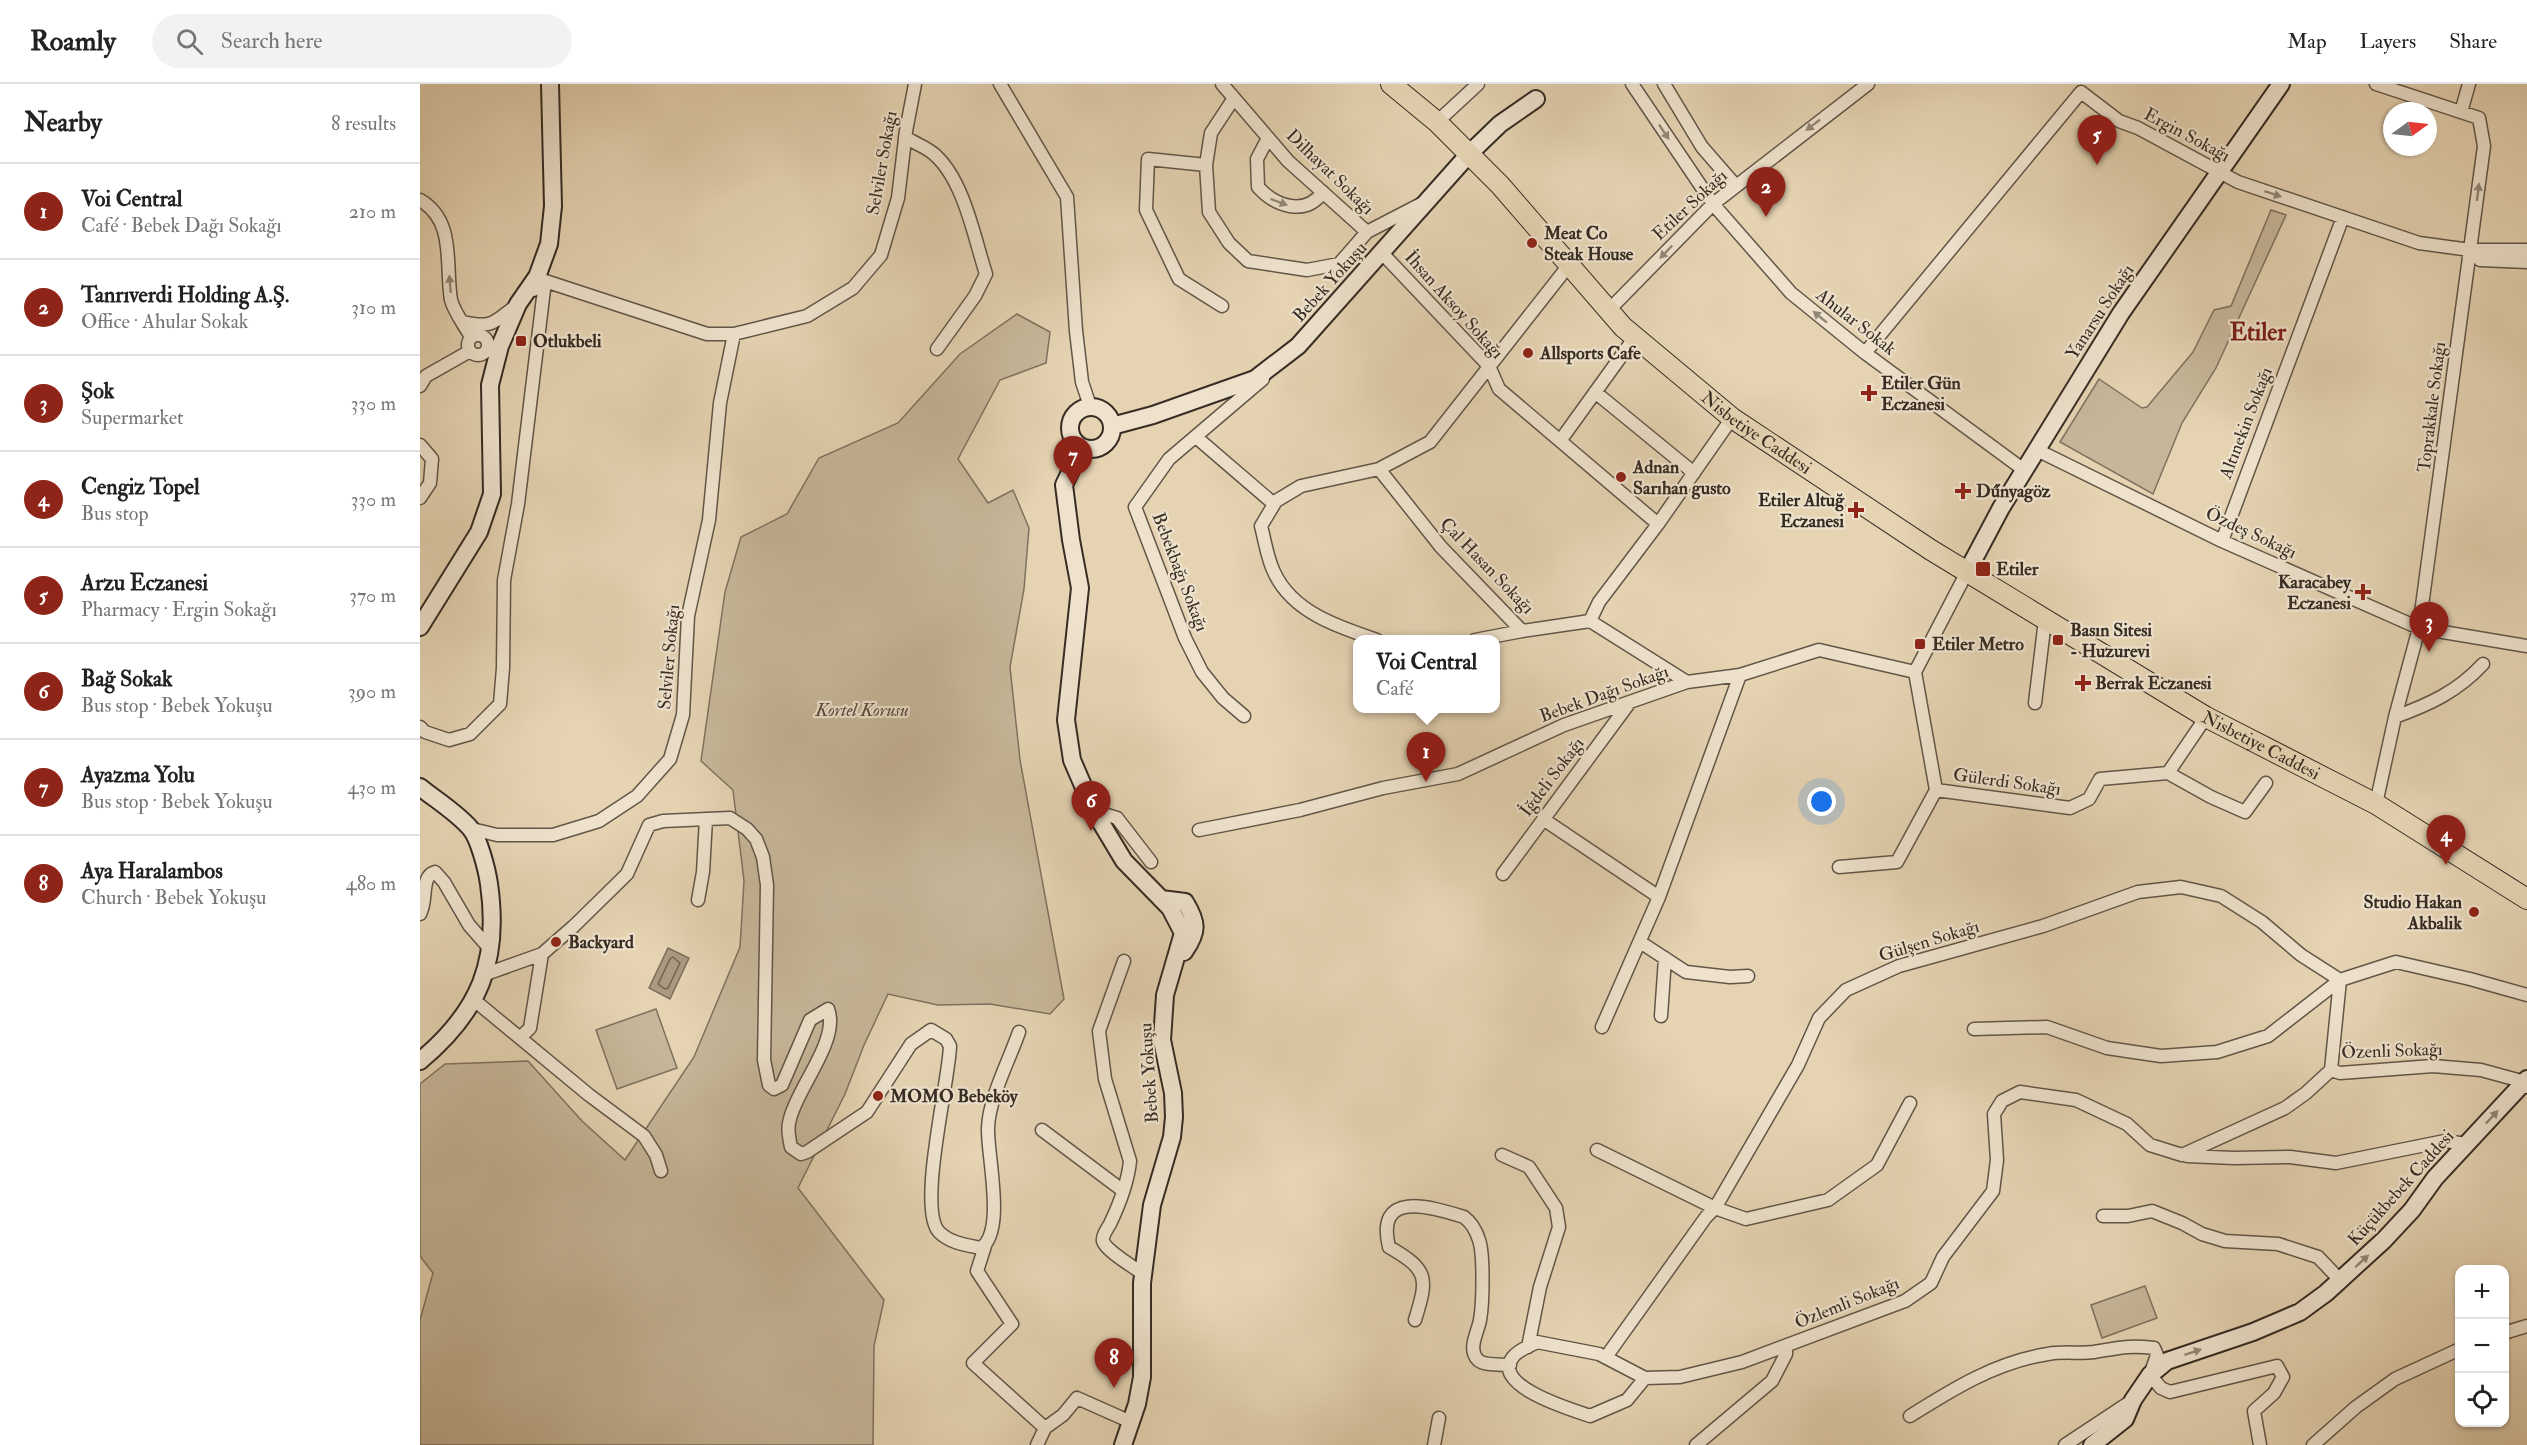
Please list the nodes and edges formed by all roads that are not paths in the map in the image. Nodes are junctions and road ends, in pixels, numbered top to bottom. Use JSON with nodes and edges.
{"nodes":[{"id":1,"x":550,"y":84,"type":"edge"},
{"id":2,"x":915,"y":84,"type":"edge"},
{"id":3,"x":1000,"y":84,"type":"edge"},
{"id":4,"x":1391,"y":84,"type":"edge"},
{"id":5,"x":1478,"y":84,"type":"edge"},
{"id":6,"x":1632,"y":84,"type":"edge"},
{"id":7,"x":1664,"y":84,"type":"edge"},
{"id":8,"x":2282,"y":84,"type":"edge"},
{"id":9,"x":2376,"y":84,"type":"edge"},
{"id":10,"x":2469,"y":84,"type":"edge"},
{"id":11,"x":1862,"y":86,"type":"edge"},
{"id":12,"x":1229,"y":89,"type":"edge"},
{"id":13,"x":1536,"y":99,"type":"dead end"},
{"id":14,"x":2461,"y":112,"type":"junction"},
{"id":15,"x":1437,"y":122,"type":"junction"},
{"id":16,"x":905,"y":137,"type":"junction"},
{"id":17,"x":1268,"y":138,"type":"junction"},
{"id":18,"x":1469,"y":154,"type":"junction"},
{"id":19,"x":1206,"y":165,"type":"junction"},
{"id":20,"x":2219,"y":173,"type":"junction"},
{"id":21,"x":1736,"y":186,"type":"junction"},
{"id":22,"x":1323,"y":192,"type":"junction"},
{"id":23,"x":1430,"y":199,"type":"junction"},
{"id":24,"x":420,"y":200,"type":"edge"},
{"id":25,"x":1713,"y":204,"type":"junction"},
{"id":26,"x":2343,"y":217,"type":"junction"},
{"id":27,"x":1367,"y":232,"type":"junction"},
{"id":28,"x":2470,"y":250,"type":"junction"},
{"id":29,"x":2527,"y":250,"type":"edge"},
{"id":30,"x":1383,"y":253,"type":"junction"},
{"id":31,"x":2527,"y":262,"type":"edge"},
{"id":32,"x":1569,"y":265,"type":"junction"},
{"id":33,"x":540,"y":279,"type":"junction"},
{"id":34,"x":518,"y":304,"type":"junction"},
{"id":35,"x":1222,"y":306,"type":"dead end"},
{"id":36,"x":1609,"y":310,"type":"junction"},
{"id":37,"x":463,"y":322,"type":"junction"},
{"id":38,"x":734,"y":334,"type":"junction"},
{"id":39,"x":477,"y":337,"type":"junction"},
{"id":40,"x":1635,"y":337,"type":"junction"},
{"id":41,"x":1298,"y":346,"type":"junction"},
{"id":42,"x":937,"y":349,"type":"dead end"},
{"id":43,"x":491,"y":353,"type":"junction"},
{"id":44,"x":1865,"y":353,"type":"junction"},
{"id":45,"x":1489,"y":366,"type":"junction"},
{"id":46,"x":420,"y":386,"type":"edge"},
{"id":47,"x":1595,"y":392,"type":"junction"},
{"id":48,"x":1090,"y":406,"type":"junction"},
{"id":49,"x":1732,"y":418,"type":"junction"},
{"id":50,"x":1112,"y":426,"type":"junction"},
{"id":51,"x":1196,"y":437,"type":"junction"},
{"id":52,"x":1560,"y":441,"type":"junction"},
{"id":53,"x":420,"y":445,"type":"edge"},
{"id":54,"x":1082,"y":447,"type":"junction"},
{"id":55,"x":2037,"y":450,"type":"junction"},
{"id":56,"x":1379,"y":469,"type":"junction"},
{"id":57,"x":2024,"y":470,"type":"junction"},
{"id":58,"x":1694,"y":473,"type":"junction"},
{"id":59,"x":420,"y":498,"type":"edge"},
{"id":60,"x":1274,"y":504,"type":"junction"},
{"id":61,"x":1658,"y":524,"type":"junction"},
{"id":62,"x":2222,"y":541,"type":"junction"},
{"id":63,"x":1967,"y":572,"type":"junction"},
{"id":64,"x":2045,"y":620,"type":"junction"},
{"id":65,"x":1590,"y":621,"type":"junction"},
{"id":66,"x":420,"y":627,"type":"edge"},
{"id":67,"x":2419,"y":628,"type":"junction"},
{"id":68,"x":1522,"y":631,"type":"junction"},
{"id":69,"x":1364,"y":635,"type":"edge"},
{"id":70,"x":1498,"y":635,"type":"edge"},
{"id":71,"x":2527,"y":646,"type":"edge"},
{"id":72,"x":2483,"y":664,"type":"dead end"},
{"id":73,"x":1915,"y":672,"type":"junction"},
{"id":74,"x":1740,"y":675,"type":"junction"},
{"id":75,"x":1687,"y":682,"type":"junction"},
{"id":76,"x":1630,"y":702,"type":"junction"},
{"id":77,"x":2035,"y":703,"type":"dead end"},
{"id":78,"x":1244,"y":716,"type":"dead end"},
{"id":79,"x":2206,"y":717,"type":"junction"},
{"id":80,"x":2395,"y":717,"type":"junction"},
{"id":81,"x":420,"y":727,"type":"edge"},
{"id":82,"x":2168,"y":773,"type":"junction"},
{"id":83,"x":2266,"y":783,"type":"dead end"},
{"id":84,"x":420,"y":787,"type":"edge"},
{"id":85,"x":1936,"y":790,"type":"junction"},
{"id":86,"x":2376,"y":804,"type":"junction"},
{"id":87,"x":1094,"y":811,"type":"junction"},
{"id":88,"x":706,"y":819,"type":"junction"},
{"id":89,"x":1543,"y":819,"type":"junction"},
{"id":90,"x":472,"y":829,"type":"junction"},
{"id":91,"x":1199,"y":830,"type":"dead end"},
{"id":92,"x":1151,"y":862,"type":"dead end"},
{"id":93,"x":1839,"y":867,"type":"dead end"},
{"id":94,"x":1503,"y":874,"type":"dead end"},
{"id":95,"x":1659,"y":897,"type":"junction"},
{"id":96,"x":2527,"y":899,"type":"edge"},
{"id":97,"x":698,"y":900,"type":"dead end"},
{"id":98,"x":420,"y":914,"type":"edge"},
{"id":99,"x":1640,"y":942,"type":"junction"},
{"id":100,"x":490,"y":949,"type":"junction"},
{"id":101,"x":542,"y":954,"type":"junction"},
{"id":102,"x":1665,"y":958,"type":"junction"},
{"id":103,"x":1124,"y":961,"type":"dead end"},
{"id":104,"x":486,"y":974,"type":"junction"},
{"id":105,"x":1748,"y":976,"type":"dead end"},
{"id":106,"x":2340,"y":980,"type":"junction"},
{"id":107,"x":2526,"y":995,"type":"edge"},
{"id":108,"x":474,"y":1000,"type":"junction"},
{"id":109,"x":1661,"y":1016,"type":"dead end"},
{"id":110,"x":1602,"y":1027,"type":"dead end"},
{"id":111,"x":1974,"y":1029,"type":"dead end"},
{"id":112,"x":1020,"y":1032,"type":"dead end"},
{"id":113,"x":520,"y":1038,"type":"junction"},
{"id":114,"x":420,"y":1061,"type":"edge"},
{"id":115,"x":2331,"y":1070,"type":"junction"},
{"id":116,"x":2526,"y":1083,"type":"edge"},
{"id":117,"x":1910,"y":1103,"type":"dead end"},
{"id":118,"x":1041,"y":1130,"type":"dead end"},
{"id":119,"x":2467,"y":1144,"type":"junction"},
{"id":120,"x":1598,"y":1150,"type":"dead end"},
{"id":121,"x":1502,"y":1155,"type":"dead end"},
{"id":122,"x":2182,"y":1155,"type":"junction"},
{"id":123,"x":662,"y":1171,"type":"dead end"},
{"id":124,"x":1122,"y":1190,"type":"junction"},
{"id":125,"x":1715,"y":1208,"type":"junction"},
{"id":126,"x":2103,"y":1216,"type":"dead end"},
{"id":127,"x":985,"y":1246,"type":"junction"},
{"id":128,"x":1143,"y":1274,"type":"junction"},
{"id":129,"x":2340,"y":1280,"type":"junction"},
{"id":130,"x":1415,"y":1320,"type":"dead end"},
{"id":131,"x":2527,"y":1326,"type":"edge"},
{"id":132,"x":2509,"y":1332,"type":"edge"},
{"id":133,"x":1528,"y":1347,"type":"junction"},
{"id":134,"x":1786,"y":1347,"type":"junction"},
{"id":135,"x":2455,"y":1351,"type":"edge"},
{"id":136,"x":1606,"y":1357,"type":"junction"},
{"id":137,"x":1510,"y":1365,"type":"junction"},
{"id":138,"x":2150,"y":1375,"type":"junction"},
{"id":139,"x":1646,"y":1378,"type":"junction"},
{"id":140,"x":2133,"y":1400,"type":"junction"},
{"id":141,"x":1910,"y":1416,"type":"dead end"},
{"id":142,"x":1439,"y":1418,"type":"dead end"},
{"id":143,"x":1131,"y":1422,"type":"junction"},
{"id":144,"x":1046,"y":1428,"type":"junction"},
{"id":145,"x":1037,"y":1445,"type":"edge"},
{"id":146,"x":1123,"y":1445,"type":"edge"},
{"id":147,"x":1434,"y":1445,"type":"edge"},
{"id":148,"x":1696,"y":1445,"type":"edge"},
{"id":149,"x":2065,"y":1445,"type":"edge"},
{"id":150,"x":2092,"y":1445,"type":"edge"},
{"id":151,"x":2260,"y":1445,"type":"edge"},
{"id":152,"x":2313,"y":1445,"type":"edge"}],
"edges":[{"from":1,"to":33,"type":"street"},
{"from":2,"to":16,"type":"street","name":"Selviler Sokağı"},
{"from":3,"to":48,"type":"street"},
{"from":4,"to":15,"type":"main road","name":"Nisbetiye Caddesi"},
{"from":5,"to":15,"type":"street"},
{"from":6,"to":25,"type":"street","name":"Ahular Sokak","one_way":true},
{"from":7,"to":21,"type":"street"},
{"from":8,"to":20,"type":"street","name":"Yanarsu Sokağı"},
{"from":9,"to":14,"type":"street","name":"Toprakkale Sokağı"},
{"from":10,"to":14,"type":"street"},
{"from":11,"to":21,"type":"street","name":"Etiler Sokağı","one_way":true},
{"from":12,"to":17,"type":"street","name":"Dilhayat Sokağı"},
{"from":12,"to":19,"type":"street"},
{"from":13,"to":18,"type":"street","name":"Bebek Yokuşu"},
{"from":28,"to":14,"type":"street","name":"Toprakkale Sokağı","one_way":true},
{"from":15,"to":18,"type":"main road","name":"Nisbetiye Caddesi"},
{"from":16,"to":38,"type":"street","name":"Selviler Sokağı"},
{"from":16,"to":42,"type":"street"},
{"from":17,"to":22,"type":"street","name":"Dilhayat Sokağı"},
{"from":17,"to":22,"type":"street","one_way":true},
{"from":18,"to":23,"type":"street","name":"Bebek Yokuşu"},
{"from":18,"to":32,"type":"main road","name":"Nisbetiye Caddesi"},
{"from":19,"to":27,"type":"street"},
{"from":19,"to":35,"type":"street"},
{"from":20,"to":26,"type":"street","name":"Ergin Sokağı","one_way":true},
{"from":20,"to":44,"type":"street","name":"Ergin Sokağı"},
{"from":20,"to":55,"type":"street","name":"Yanarsu Sokağı"},
{"from":21,"to":25,"type":"street","name":"Etiler Sokağı"},
{"from":22,"to":27,"type":"street","name":"Dilhayat Sokağı"},
{"from":23,"to":27,"type":"street","name":"Dilhayat Sokağı"},
{"from":23,"to":30,"type":"street","name":"Bebek Yokuşu"},
{"from":37,"to":24,"type":"street","one_way":true},
{"from":25,"to":36,"type":"street","name":"Etiler Sokağı","one_way":true},
{"from":44,"to":25,"type":"street","name":"Ahular Sokak","one_way":true},
{"from":26,"to":28,"type":"street","name":"Ergin Sokağı"},
{"from":26,"to":62,"type":"street","name":"Altınekin Sokağı"},
{"from":28,"to":29,"type":"street","name":"Ergin Sokağı"},
{"from":28,"to":31,"type":"street","name":"Ergin Sokağı"},
{"from":28,"to":67,"type":"street","name":"Toprakkale Sokağı"},
{"from":30,"to":41,"type":"street","name":"Bebek Yokuşu"},
{"from":30,"to":45,"type":"street","name":"İhsan Aksoy Sokağı"},
{"from":32,"to":36,"type":"main road","name":"Nisbetiye Caddesi"},
{"from":32,"to":45,"type":"street"},
{"from":33,"to":34,"type":"street"},
{"from":33,"to":38,"type":"street","name":"Selviler Sokağı"},
{"from":33,"to":43,"type":"street"},
{"from":33,"to":81,"type":"street"},
{"from":34,"to":37,"type":"street"},
{"from":34,"to":43,"type":"street"},
{"from":36,"to":40,"type":"main road","name":"Nisbetiye Caddesi"},
{"from":37,"to":39,"type":"street"},
{"from":38,"to":90,"type":"street","name":"Selviler Sokağı"},
{"from":39,"to":43,"type":"street"},
{"from":39,"to":43,"type":"street"},
{"from":39,"to":43,"type":"street"},
{"from":40,"to":47,"type":"street"},
{"from":40,"to":49,"type":"main road","name":"Nisbetiye Caddesi"},
{"from":41,"to":50,"type":"street","name":"Bebek Yokuşu"},
{"from":41,"to":51,"type":"street","name":"Bebekbağı Sokağı"},
{"from":43,"to":46,"type":"street"},
{"from":43,"to":66,"type":"street"},
{"from":44,"to":57,"type":"street","name":"Ahular Sokak"},
{"from":45,"to":52,"type":"street","name":"İhsan Aksoy Sokağı"},
{"from":45,"to":56,"type":"street"},
{"from":47,"to":52,"type":"street"},
{"from":47,"to":58,"type":"street"},
{"from":48,"to":50,"type":"street"},
{"from":48,"to":54,"type":"street"},
{"from":49,"to":58,"type":"street"},
{"from":49,"to":63,"type":"main road","name":"Nisbetiye Caddesi"},
{"from":50,"to":54,"type":"street"},
{"from":51,"to":60,"type":"street"},
{"from":51,"to":78,"type":"street","name":"Bebekbağı Sokağı"},
{"from":52,"to":61,"type":"street","name":"İhsan Aksoy Sokağı"},
{"from":53,"to":59,"type":"street"},
{"from":54,"to":87,"type":"street"},
{"from":55,"to":57,"type":"street","name":"Yanarsu Sokağı"},
{"from":55,"to":62,"type":"street","name":"Özdeş Sokağı"},
{"from":56,"to":60,"type":"street"},
{"from":56,"to":68,"type":"street","name":"Çal Hasan Sokağı"},
{"from":57,"to":63,"type":"street","name":"Yanarsu Sokağı"},
{"from":58,"to":61,"type":"street"},
{"from":60,"to":69,"type":"street"},
{"from":61,"to":65,"type":"street"},
{"from":62,"to":67,"type":"street","name":"Özdeş Sokağı"},
{"from":63,"to":64,"type":"main road","name":"Nisbetiye Caddesi"},
{"from":63,"to":73,"type":"street"},
{"from":64,"to":77,"type":"street"},
{"from":64,"to":79,"type":"main road","name":"Nisbetiye Caddesi"},
{"from":65,"to":68,"type":"street","name":"Çal Hasan Sokağı"},
{"from":65,"to":75,"type":"street"},
{"from":67,"to":71,"type":"street","name":"Özdeş Sokağı"},
{"from":67,"to":80,"type":"street","name":"Toprakkale Sokağı"},
{"from":68,"to":70,"type":"street"},
{"from":72,"to":80,"type":"street"},
{"from":73,"to":74,"type":"street","name":"Bebek Dağı Sokağı"},
{"from":73,"to":85,"type":"street"},
{"from":74,"to":75,"type":"street","name":"Bebek Dağı Sokağı"},
{"from":74,"to":95,"type":"street"},
{"from":75,"to":76,"type":"street","name":"Bebek Dağı Sokağı"},
{"from":76,"to":89,"type":"street","name":"İğdeli Sokağı"},
{"from":76,"to":91,"type":"street","name":"Bebek Dağı Sokağı"},
{"from":79,"to":82,"type":"street"},
{"from":79,"to":86,"type":"main road","name":"Nisbetiye Caddesi"},
{"from":80,"to":86,"type":"street","name":"Toprakkale Sokağı"},
{"from":82,"to":83,"type":"street"},
{"from":82,"to":85,"type":"street","name":"Gülerdi Sokağı"},
{"from":84,"to":90,"type":"street"},
{"from":85,"to":93,"type":"street","name":"Gülerdi Sokağı"},
{"from":86,"to":96,"type":"main road","name":"Nisbetiye Caddesi"},
{"from":87,"to":92,"type":"street"},
{"from":87,"to":128,"type":"street","name":"Bebek Yokuşu"},
{"from":88,"to":97,"type":"street"},
{"from":88,"to":101,"type":"street"},
{"from":88,"to":127,"type":"street"},
{"from":89,"to":94,"type":"street","name":"İğdeli Sokağı"},
{"from":89,"to":95,"type":"street"},
{"from":90,"to":100,"type":"street"},
{"from":95,"to":99,"type":"street"},
{"from":98,"to":100,"type":"street"},
{"from":99,"to":102,"type":"street"},
{"from":99,"to":110,"type":"street"},
{"from":100,"to":104,"type":"street"},
{"from":101,"to":104,"type":"street"},
{"from":101,"to":113,"type":"street"},
{"from":102,"to":105,"type":"street"},
{"from":102,"to":109,"type":"street"},
{"from":103,"to":124,"type":"street"},
{"from":104,"to":108,"type":"street"},
{"from":106,"to":107,"type":"street"},
{"from":106,"to":111,"type":"street"},
{"from":106,"to":115,"type":"street"},
{"from":106,"to":125,"type":"street","name":"Gülşen Sokağı"},
{"from":108,"to":113,"type":"street"},
{"from":108,"to":114,"type":"street"},
{"from":112,"to":127,"type":"street"},
{"from":113,"to":123,"type":"street"},
{"from":115,"to":116,"type":"street","name":"Özenli Sokağı"},
{"from":115,"to":122,"type":"street"},
{"from":119,"to":116,"type":"street","name":"Küçükbebek Caddesi","one_way":true},
{"from":117,"to":125,"type":"street"},
{"from":118,"to":124,"type":"street"},
{"from":119,"to":122,"type":"street","name":"Özlemli Sokağı"},
{"from":129,"to":119,"type":"street","name":"Küçükbebek Caddesi","one_way":true},
{"from":120,"to":125,"type":"street"},
{"from":121,"to":133,"type":"street"},
{"from":122,"to":134,"type":"street","name":"Özlemli Sokağı"},
{"from":124,"to":128,"type":"street"},
{"from":125,"to":136,"type":"street","name":"Gülşen Sokağı"},
{"from":126,"to":129,"type":"street"},
{"from":127,"to":144,"type":"street"},
{"from":128,"to":143,"type":"street","name":"Bebek Yokuşu"},
{"from":138,"to":129,"type":"street","name":"Küçükbebek Caddesi","one_way":true},
{"from":130,"to":137,"type":"street"},
{"from":131,"to":132,"type":"street"},
{"from":133,"to":136,"type":"street"},
{"from":133,"to":137,"type":"street"},
{"from":134,"to":139,"type":"street"},
{"from":134,"to":148,"type":"street","name":"Özlemli Sokağı"},
{"from":135,"to":152,"type":"street"},
{"from":136,"to":139,"type":"street"},
{"from":137,"to":139,"type":"street"},
{"from":138,"to":140,"type":"street","name":"Küçükbebek Caddesi"},
{"from":138,"to":141,"type":"street"},
{"from":138,"to":151,"type":"street"},
{"from":140,"to":149,"type":"street"},
{"from":140,"to":150,"type":"street","name":"Küçükbebek Caddesi"},
{"from":142,"to":147,"type":"street"},
{"from":143,"to":144,"type":"street"},
{"from":143,"to":146,"type":"street","name":"Bebek Yokuşu"},
{"from":144,"to":145,"type":"street"}]}
